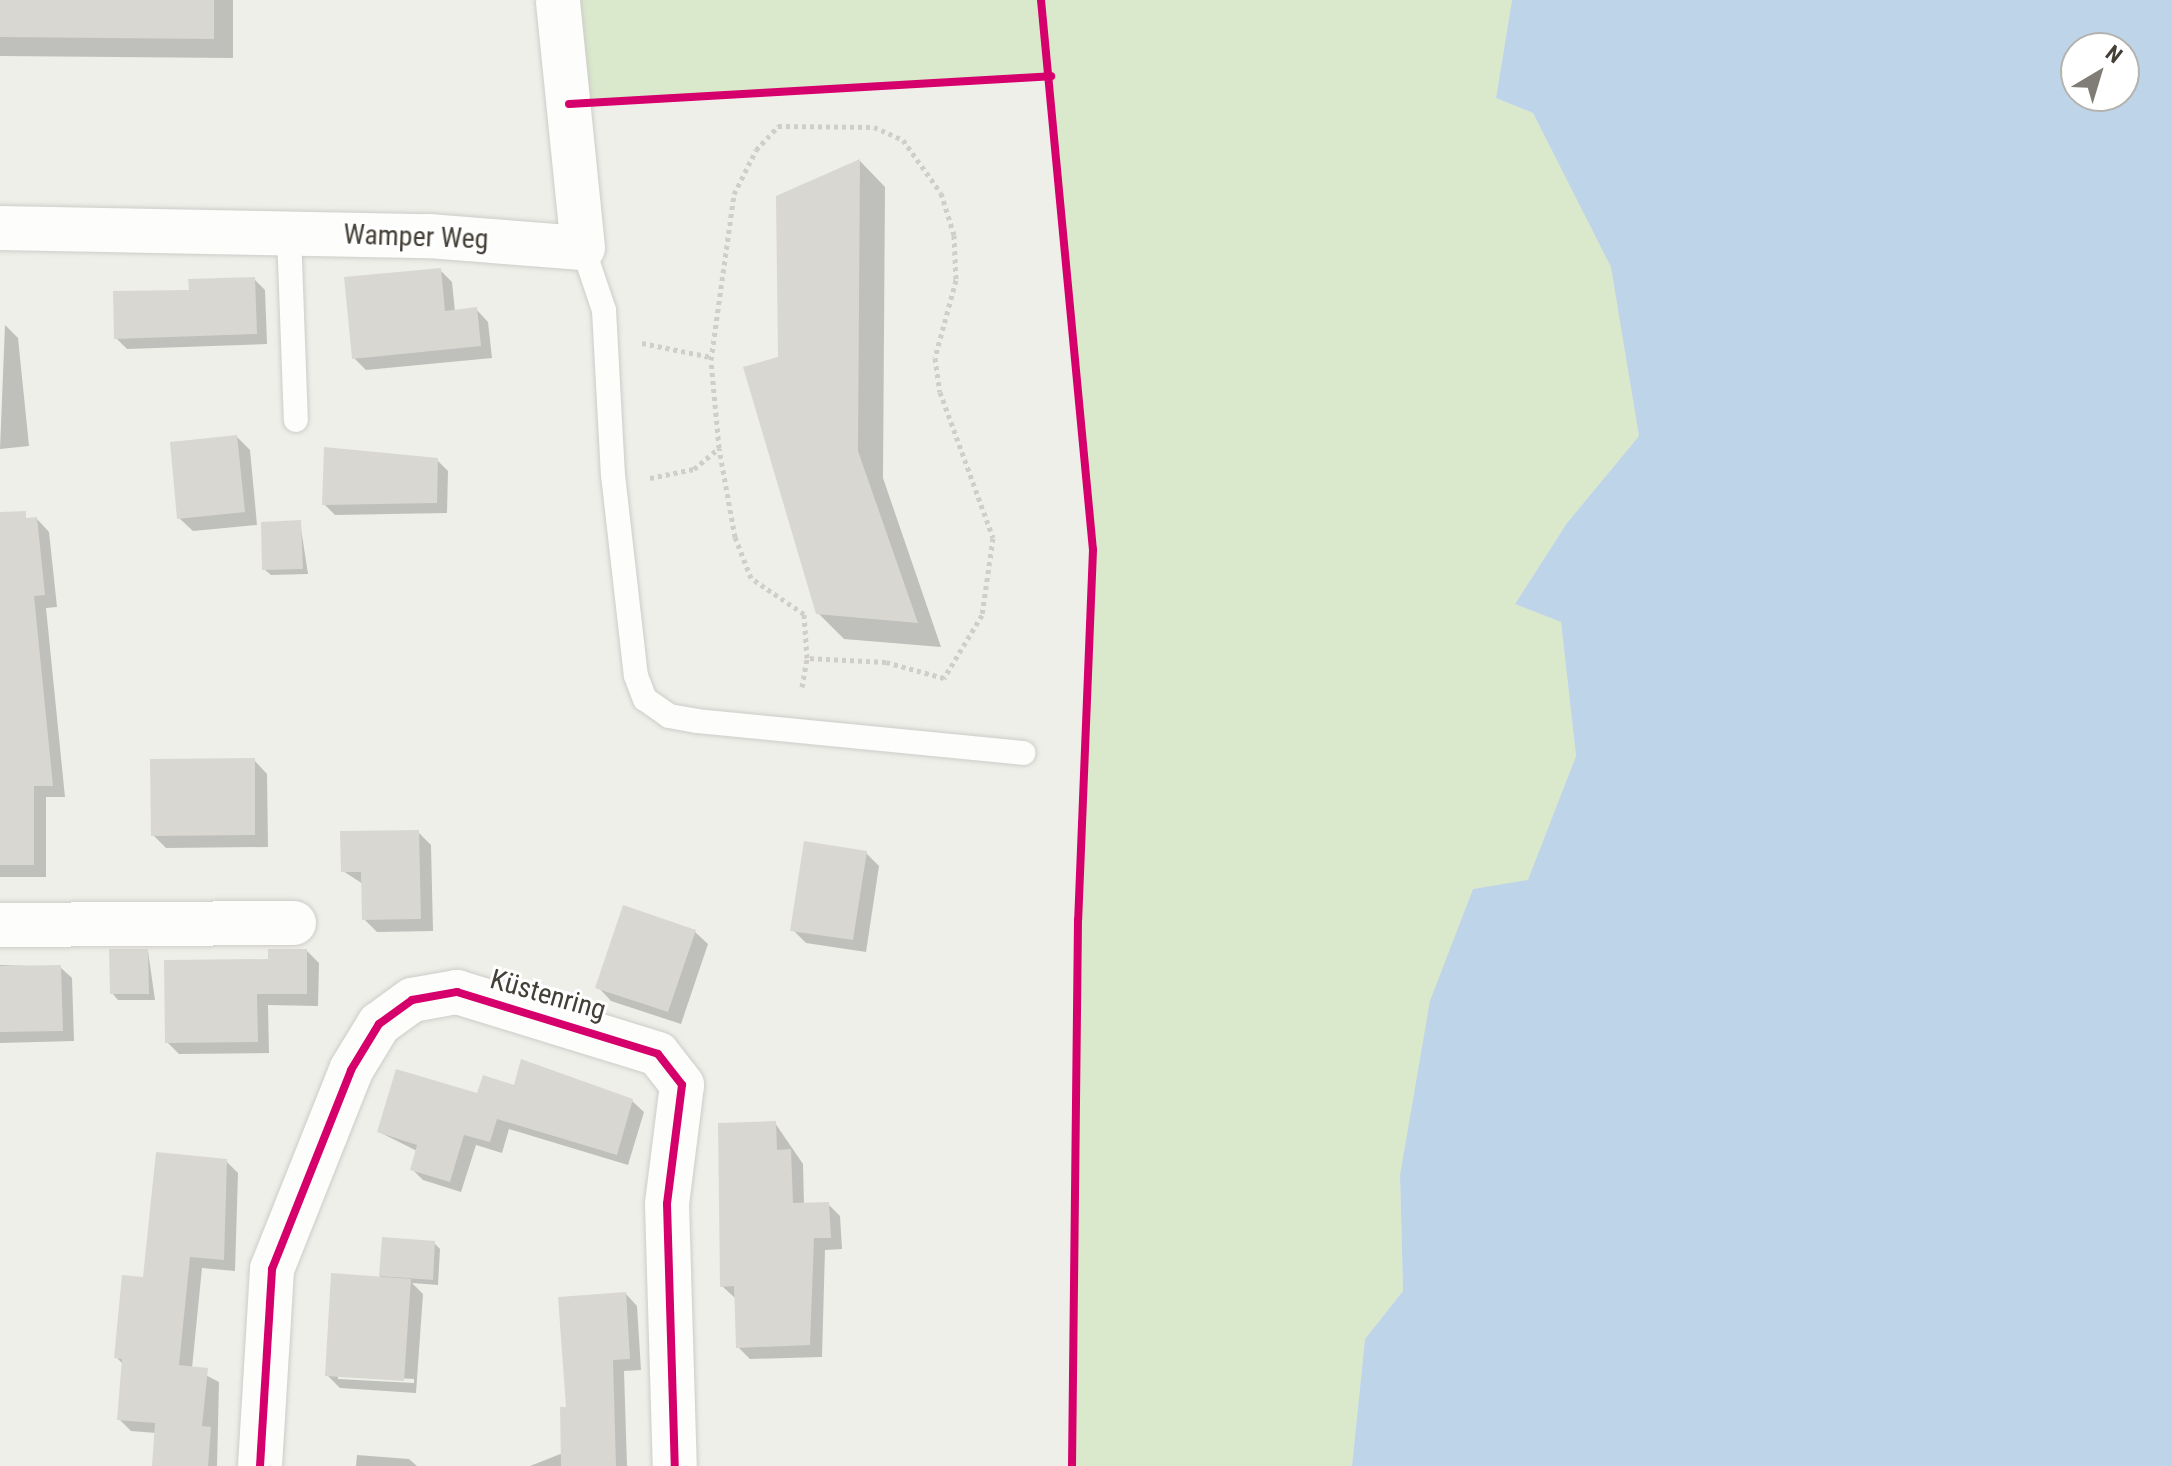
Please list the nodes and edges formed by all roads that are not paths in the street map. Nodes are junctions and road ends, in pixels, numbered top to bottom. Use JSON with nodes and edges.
{"nodes":[{"id":1,"x":558,"y":0,"type":"edge"},
{"id":2,"x":0,"y":228,"type":"edge"},
{"id":3,"x":289,"y":233,"type":"junction"},
{"id":4,"x":583,"y":248,"type":"junction"},
{"id":5,"x":296,"y":420,"type":"dead end"},
{"id":6,"x":1023,"y":753,"type":"dead end"},
{"id":7,"x":294,"y":923,"type":"dead end"},
{"id":8,"x":0,"y":925,"type":"edge"},
{"id":9,"x":260,"y":1466,"type":"edge"},
{"id":10,"x":675,"y":1466,"type":"edge"}],
"edges":[{"from":1,"to":4,"type":"street"},
{"from":2,"to":3,"type":"street","name":"Wamper Weg"},
{"from":3,"to":4,"type":"street","name":"Wamper Weg"},
{"from":3,"to":5,"type":"lane"},
{"from":4,"to":6,"type":"lane"},
{"from":7,"to":8,"type":"street"},
{"from":9,"to":10,"type":"street","name":"Küstenring"}]}
